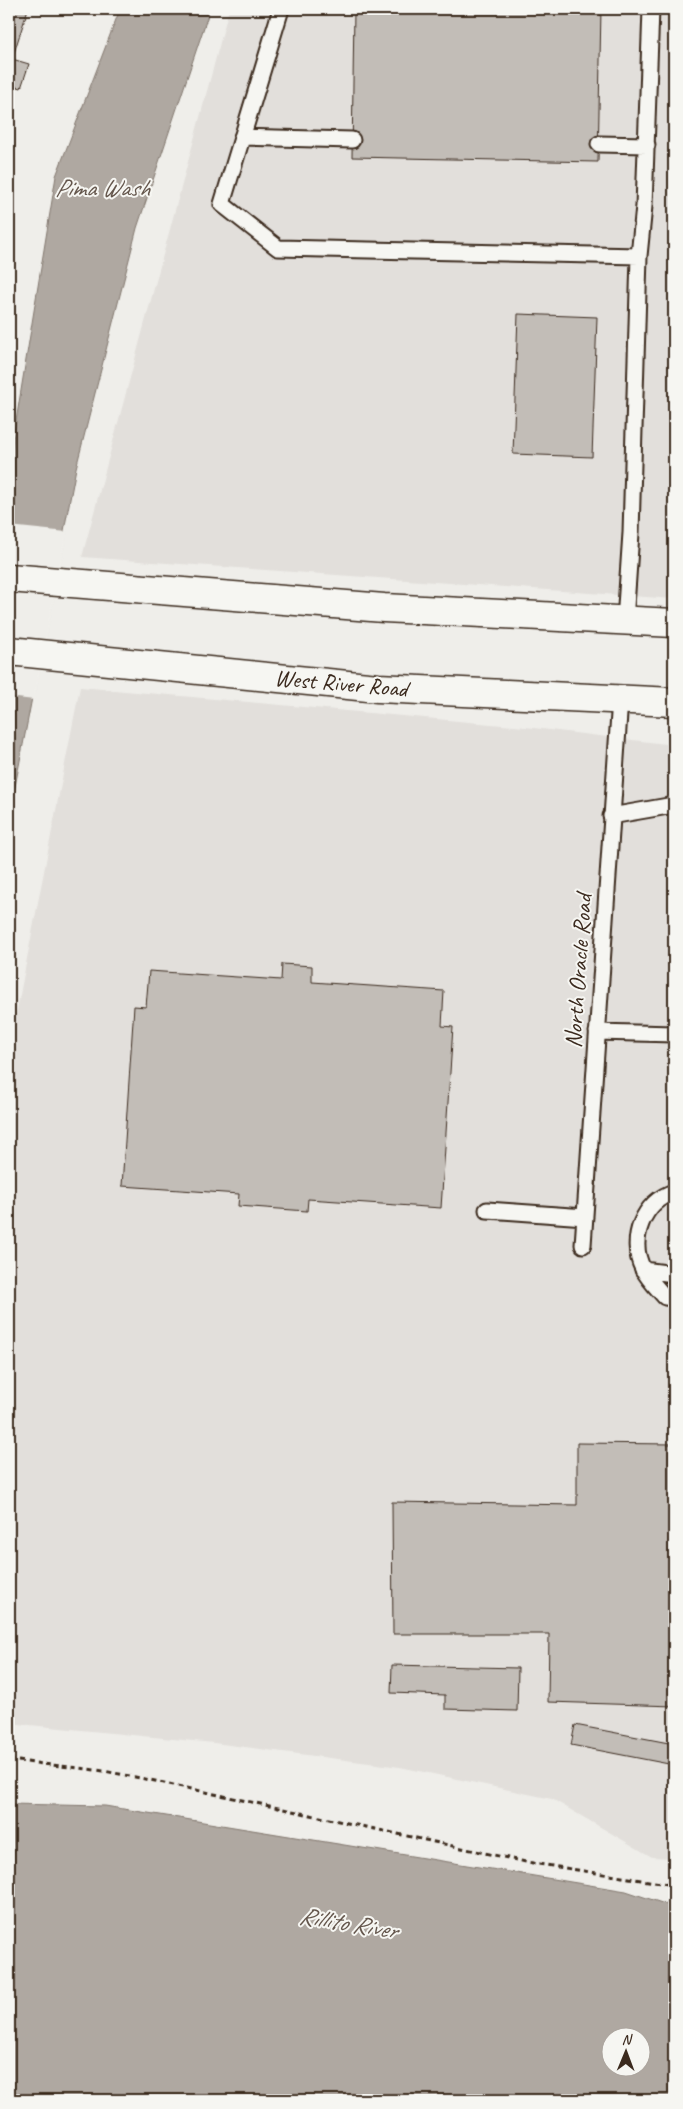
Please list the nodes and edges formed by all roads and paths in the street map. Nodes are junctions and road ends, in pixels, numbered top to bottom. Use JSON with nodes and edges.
{"nodes":[{"id":1,"x":280,"y":9,"type":"edge"},
{"id":2,"x":651,"y":9,"type":"edge"},
{"id":3,"x":242,"y":137,"type":"junction"},
{"id":4,"x":352,"y":140,"type":"dead end"},
{"id":5,"x":598,"y":144,"type":"dead end"},
{"id":6,"x":647,"y":145,"type":"junction"},
{"id":7,"x":639,"y":256,"type":"junction"},
{"id":8,"x":9,"y":578,"type":"edge"},
{"id":9,"x":625,"y":621,"type":"junction"},
{"id":10,"x":674,"y":623,"type":"edge"},
{"id":11,"x":9,"y":651,"type":"edge"},
{"id":12,"x":620,"y":699,"type":"junction"},
{"id":13,"x":674,"y":702,"type":"edge"},
{"id":14,"x":674,"y":805,"type":"edge"},
{"id":15,"x":611,"y":816,"type":"junction"},
{"id":16,"x":597,"y":1032,"type":"junction"},
{"id":17,"x":674,"y":1034,"type":"edge"},
{"id":18,"x":674,"y":1192,"type":"edge"},
{"id":19,"x":488,"y":1210,"type":"dead end"},
{"id":20,"x":585,"y":1217,"type":"junction"},
{"id":21,"x":583,"y":1245,"type":"dead end"},
{"id":22,"x":643,"y":1270,"type":"junction"},
{"id":23,"x":674,"y":1274,"type":"edge"},
{"id":24,"x":674,"y":1298,"type":"edge"},
{"id":25,"x":9,"y":1760,"type":"edge"},
{"id":26,"x":674,"y":1885,"type":"edge"}],
"edges":[{"from":1,"to":3,"type":"lane"},
{"from":2,"to":6,"type":"lane"},
{"from":3,"to":4,"type":"lane"},
{"from":3,"to":7,"type":"lane"},
{"from":5,"to":6,"type":"lane"},
{"from":6,"to":7,"type":"lane"},
{"from":7,"to":9,"type":"lane"},
{"from":8,"to":9,"type":"main road"},
{"from":9,"to":10,"type":"main road"},
{"from":11,"to":12,"type":"main road","name":"West River Road"},
{"from":12,"to":13,"type":"main road","name":"West River Road"},
{"from":12,"to":15,"type":"lane","name":"North Oracle Road"},
{"from":14,"to":15,"type":"lane"},
{"from":15,"to":16,"type":"lane","name":"North Oracle Road"},
{"from":16,"to":17,"type":"lane"},
{"from":16,"to":20,"type":"lane","name":"North Oracle Road"},
{"from":18,"to":22,"type":"lane"},
{"from":19,"to":20,"type":"lane"},
{"from":20,"to":21,"type":"lane","name":"North Oracle Road"},
{"from":22,"to":23,"type":"lane"},
{"from":22,"to":24,"type":"lane"},
{"from":25,"to":26,"type":"path"}]}
